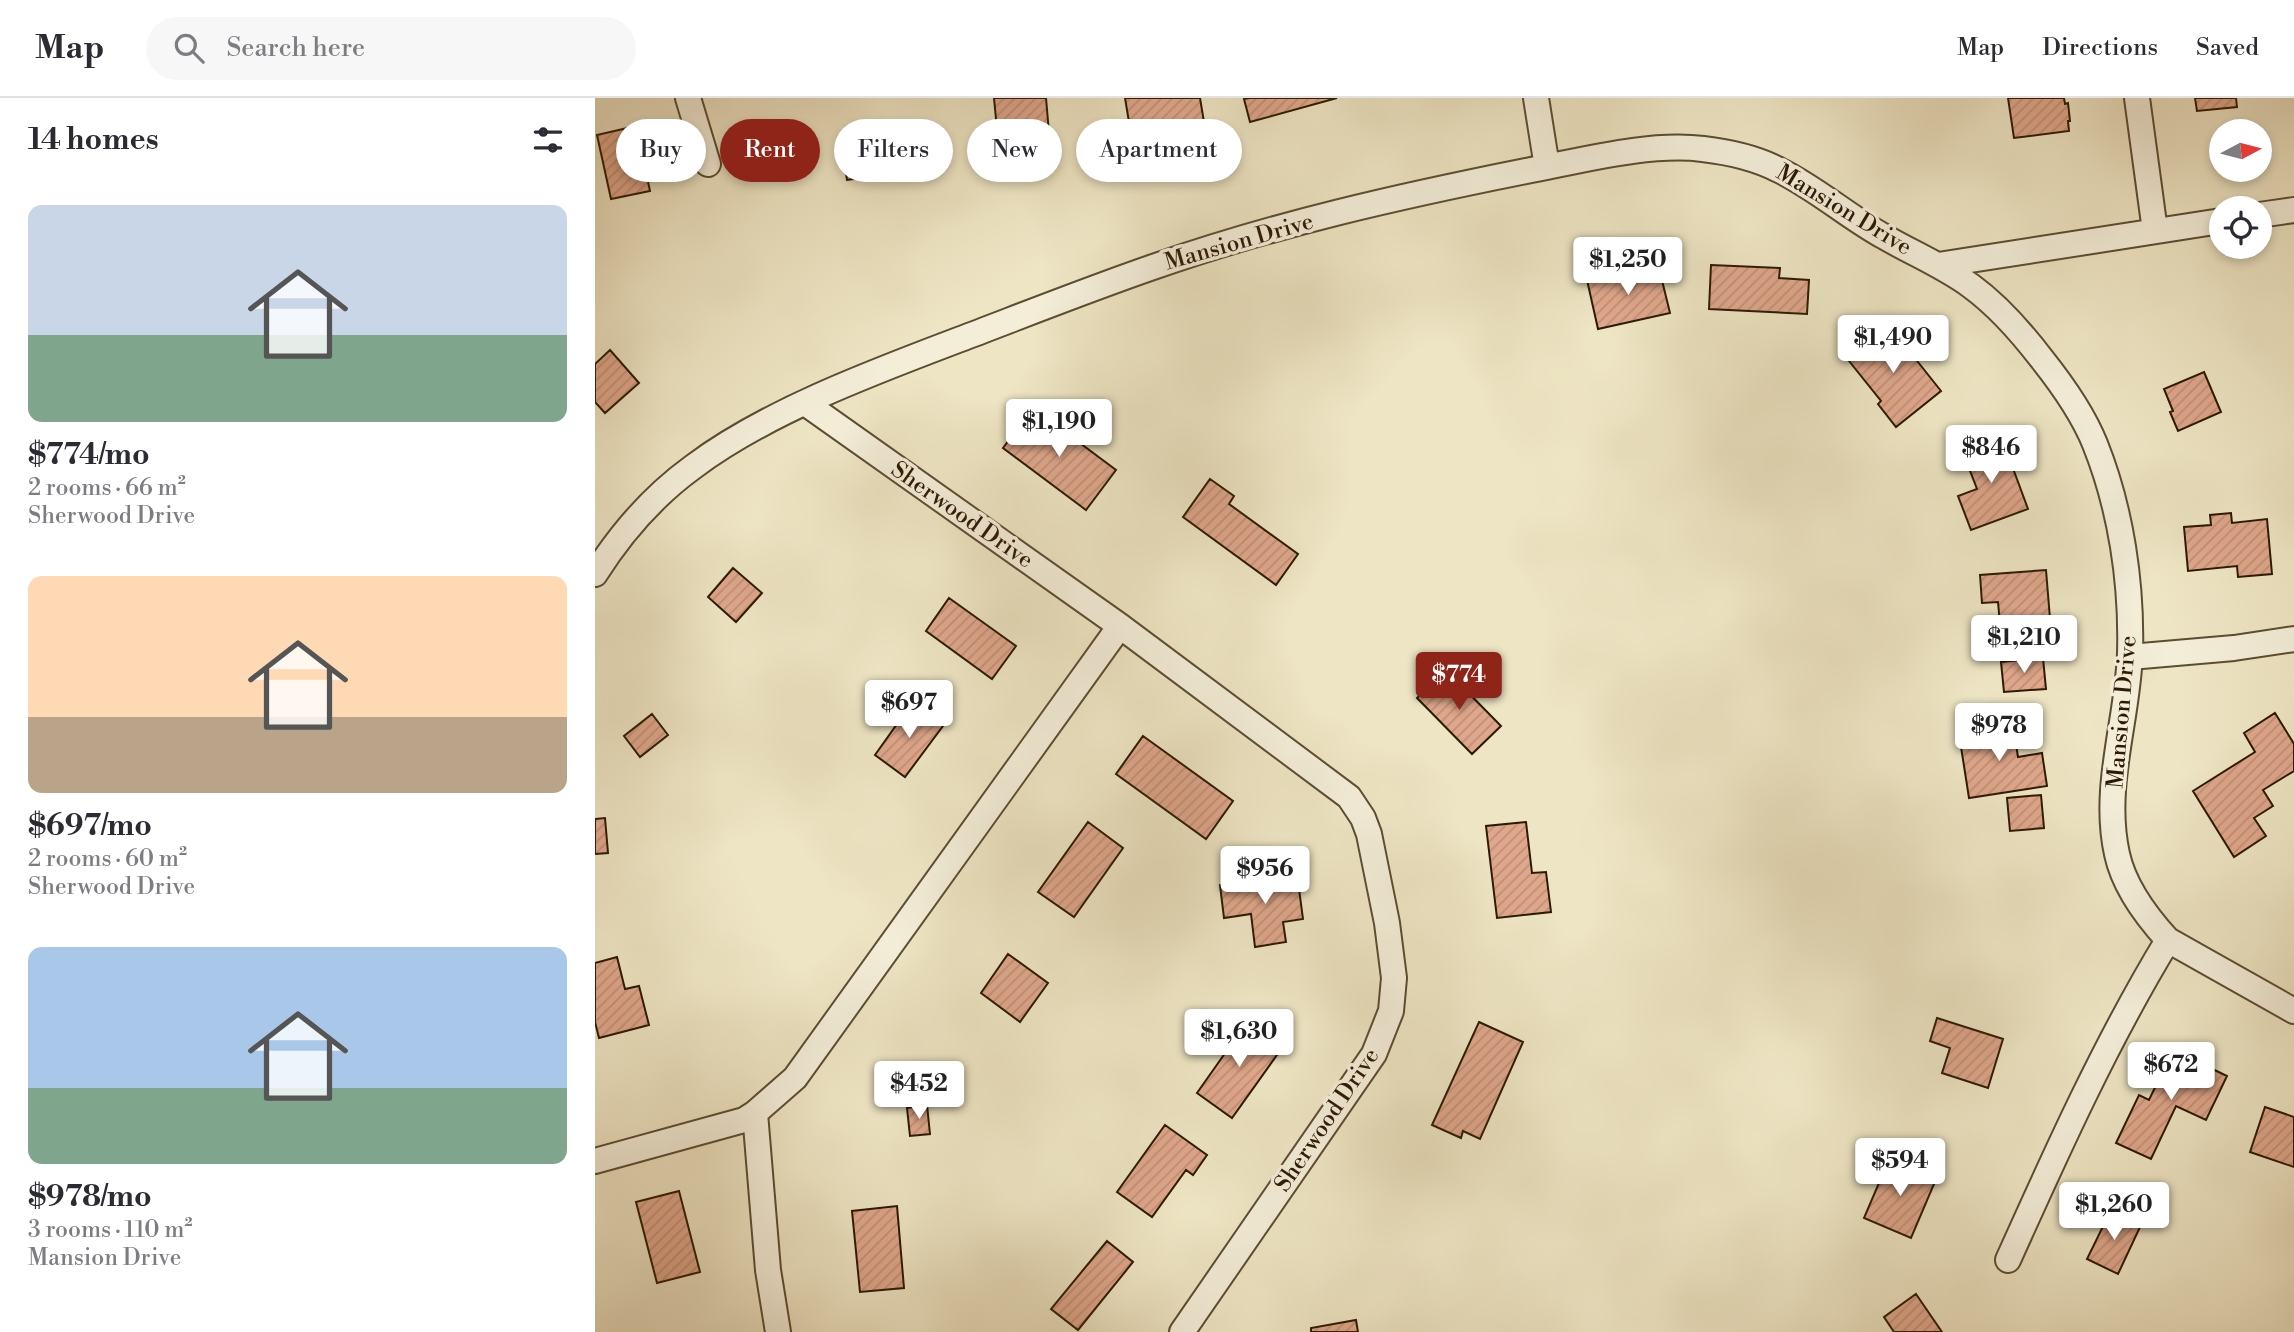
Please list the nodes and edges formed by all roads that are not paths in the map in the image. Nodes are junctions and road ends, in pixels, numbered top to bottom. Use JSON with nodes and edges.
{"nodes":[{"id":1,"x":688,"y":98,"type":"edge"},
{"id":2,"x":1536,"y":98,"type":"edge"},
{"id":3,"x":2137,"y":98,"type":"edge"},
{"id":4,"x":708,"y":164,"type":"dead end"},
{"id":5,"x":1547,"y":167,"type":"junction"},
{"id":6,"x":2294,"y":210,"type":"edge"},
{"id":7,"x":2272,"y":213,"type":"edge"},
{"id":8,"x":2209,"y":223,"type":"edge"},
{"id":9,"x":2155,"y":231,"type":"junction"},
{"id":10,"x":1938,"y":265,"type":"junction"},
{"id":11,"x":805,"y":403,"type":"junction"},
{"id":12,"x":595,"y":574,"type":"edge"},
{"id":13,"x":1120,"y":626,"type":"junction"},
{"id":14,"x":2294,"y":639,"type":"edge"},
{"id":15,"x":2130,"y":657,"type":"junction"},
{"id":16,"x":2168,"y":940,"type":"junction"},
{"id":17,"x":2294,"y":1011,"type":"edge"},
{"id":18,"x":755,"y":1113,"type":"junction"},
{"id":19,"x":595,"y":1161,"type":"edge"},
{"id":20,"x":2008,"y":1260,"type":"dead end"},
{"id":21,"x":778,"y":1332,"type":"edge"},
{"id":22,"x":1182,"y":1332,"type":"edge"}],
"edges":[{"from":1,"to":4,"type":"street"},
{"from":2,"to":5,"type":"street"},
{"from":3,"to":9,"type":"street"},
{"from":5,"to":10,"type":"street","name":"Mansion Drive"},
{"from":5,"to":11,"type":"street","name":"Mansion Drive"},
{"from":6,"to":7,"type":"street"},
{"from":8,"to":9,"type":"street","name":"Mansion Drive"},
{"from":9,"to":10,"type":"street","name":"Mansion Drive"},
{"from":10,"to":15,"type":"street","name":"Mansion Drive"},
{"from":11,"to":12,"type":"street","name":"Mansion Drive"},
{"from":11,"to":13,"type":"street","name":"Sherwood Drive"},
{"from":13,"to":18,"type":"street"},
{"from":13,"to":22,"type":"street","name":"Sherwood Drive"},
{"from":14,"to":15,"type":"street"},
{"from":15,"to":16,"type":"street","name":"Mansion Drive"},
{"from":16,"to":17,"type":"street","name":"Mansion Drive"},
{"from":16,"to":20,"type":"street"},
{"from":18,"to":19,"type":"street"},
{"from":18,"to":21,"type":"street"}]}
